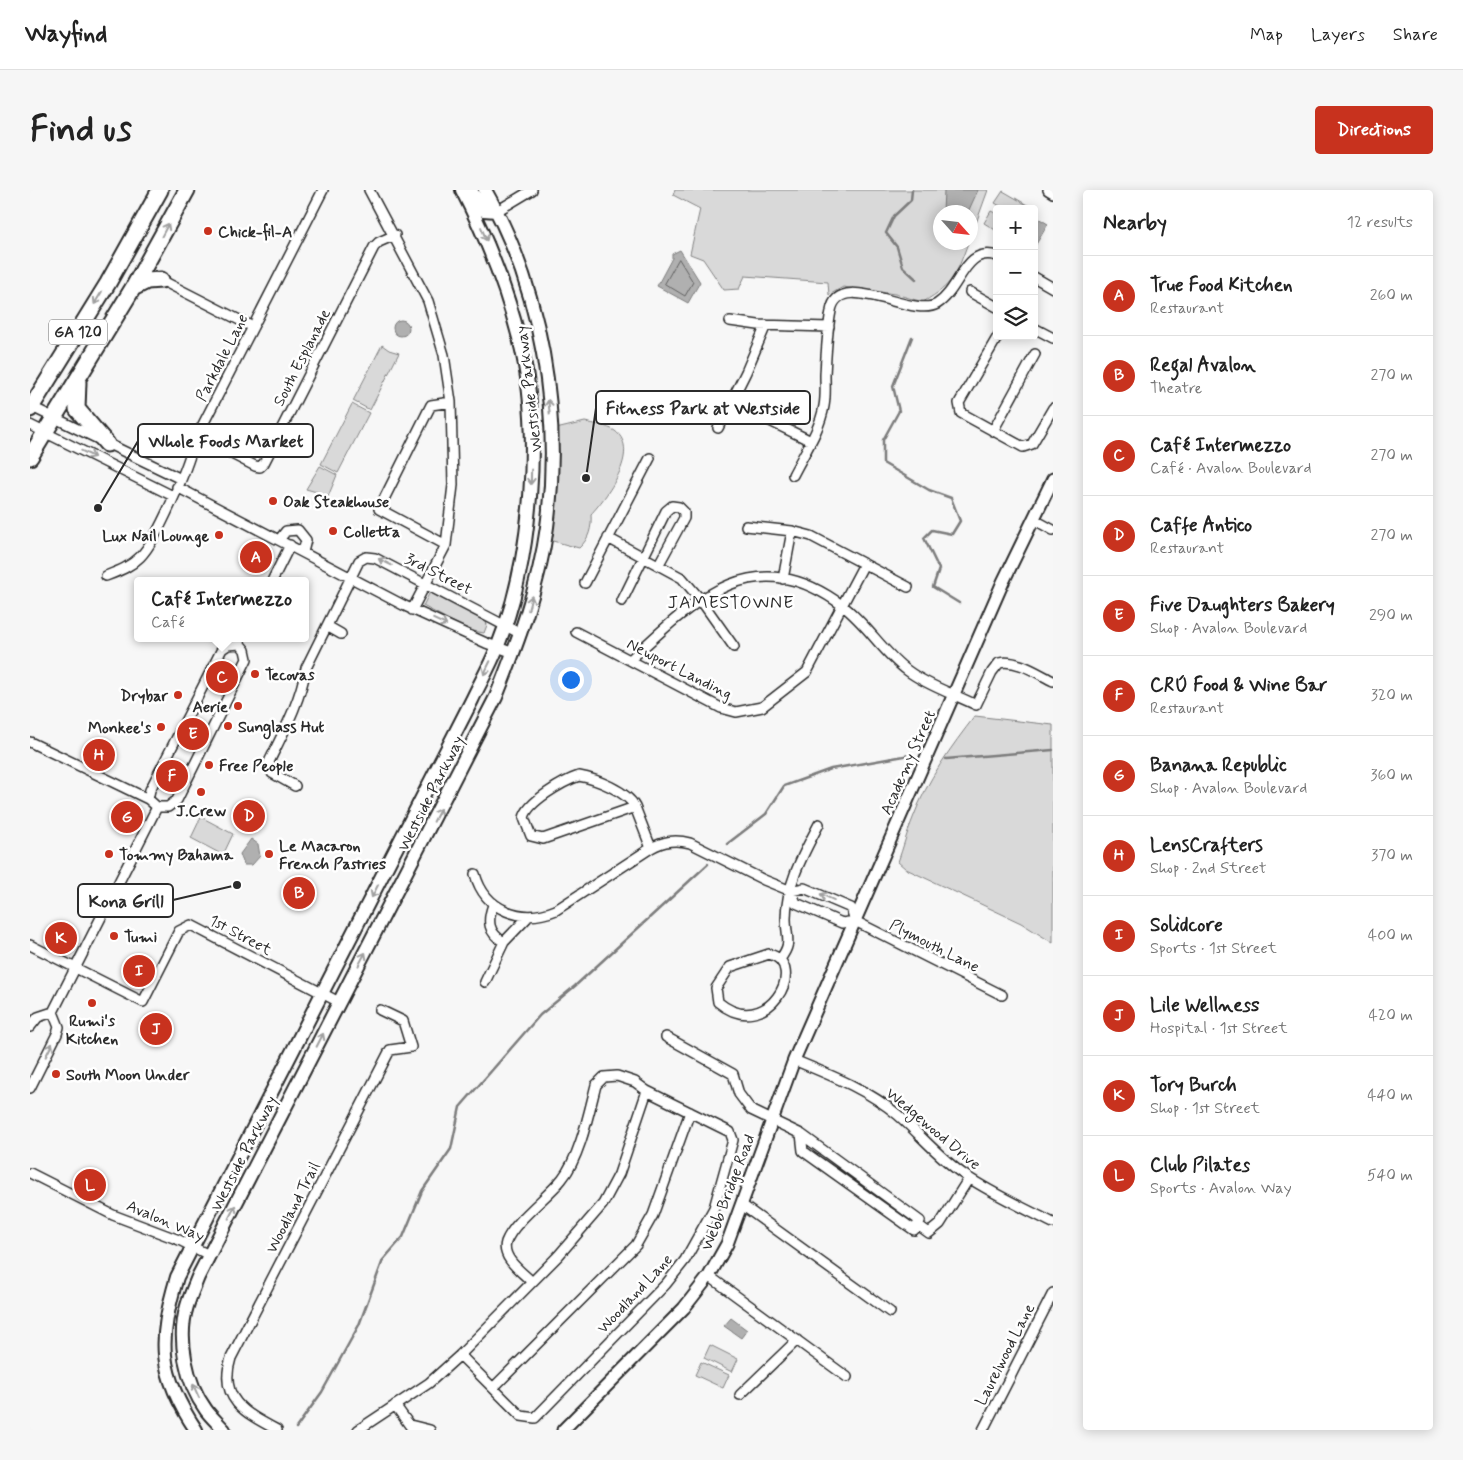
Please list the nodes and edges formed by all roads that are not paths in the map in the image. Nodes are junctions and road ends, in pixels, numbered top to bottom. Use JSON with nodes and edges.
{"nodes":[{"id":1,"x":160,"y":190,"type":"edge"},
{"id":2,"x":187,"y":190,"type":"edge"},
{"id":3,"x":323,"y":190,"type":"edge"},
{"id":4,"x":369,"y":190,"type":"edge"},
{"id":5,"x":462,"y":190,"type":"edge"},
{"id":6,"x":471,"y":190,"type":"edge"},
{"id":7,"x":485,"y":190,"type":"edge"},
{"id":8,"x":532,"y":190,"type":"edge"},
{"id":9,"x":1048,"y":190,"type":"edge"},
{"id":10,"x":1053,"y":193,"type":"edge"},
{"id":11,"x":497,"y":211,"type":"junction"},
{"id":12,"x":395,"y":234,"type":"junction"},
{"id":13,"x":153,"y":253,"type":"junction"},
{"id":14,"x":993,"y":255,"type":"edge"},
{"id":15,"x":1038,"y":279,"type":"edge"},
{"id":16,"x":161,"y":280,"type":"junction"},
{"id":17,"x":133,"y":288,"type":"junction"},
{"id":18,"x":1053,"y":288,"type":"edge"},
{"id":19,"x":970,"y":292,"type":"dead end"},
{"id":20,"x":993,"y":305,"type":"edge"},
{"id":21,"x":730,"y":321,"type":"dead end"},
{"id":22,"x":766,"y":325,"type":"junction"},
{"id":23,"x":253,"y":327,"type":"junction"},
{"id":24,"x":829,"y":327,"type":"junction"},
{"id":25,"x":1038,"y":330,"type":"edge"},
{"id":26,"x":1053,"y":338,"type":"edge"},
{"id":27,"x":996,"y":340,"type":"edge"},
{"id":28,"x":1035,"y":354,"type":"dead end"},
{"id":29,"x":78,"y":378,"type":"junction"},
{"id":30,"x":451,"y":402,"type":"junction"},
{"id":31,"x":731,"y":402,"type":"junction"},
{"id":32,"x":1053,"y":408,"type":"edge"},
{"id":33,"x":37,"y":410,"type":"edge"},
{"id":34,"x":36,"y":428,"type":"edge"},
{"id":35,"x":718,"y":428,"type":"dead end"},
{"id":36,"x":993,"y":431,"type":"junction"},
{"id":37,"x":197,"y":436,"type":"junction"},
{"id":38,"x":811,"y":441,"type":"junction"},
{"id":39,"x":107,"y":444,"type":"junction"},
{"id":40,"x":30,"y":457,"type":"edge"},
{"id":41,"x":650,"y":458,"type":"dead end"},
{"id":42,"x":794,"y":475,"type":"dead end"},
{"id":43,"x":1053,"y":479,"type":"edge"},
{"id":44,"x":177,"y":487,"type":"junction"},
{"id":45,"x":1033,"y":519,"type":"junction"},
{"id":46,"x":746,"y":526,"type":"dead end"},
{"id":47,"x":792,"y":530,"type":"junction"},
{"id":48,"x":1053,"y":530,"type":"edge"},
{"id":49,"x":608,"y":538,"type":"junction"},
{"id":50,"x":279,"y":540,"type":"junction"},
{"id":51,"x":290,"y":545,"type":"junction"},
{"id":52,"x":446,"y":545,"type":"junction"},
{"id":53,"x":303,"y":552,"type":"junction"},
{"id":54,"x":644,"y":556,"type":"junction"},
{"id":55,"x":659,"y":564,"type":"junction"},
{"id":56,"x":864,"y":564,"type":"junction"},
{"id":57,"x":106,"y":576,"type":"dead end"},
{"id":58,"x":274,"y":577,"type":"edge"},
{"id":59,"x":350,"y":577,"type":"junction"},
{"id":60,"x":783,"y":579,"type":"junction"},
{"id":61,"x":426,"y":582,"type":"junction"},
{"id":62,"x":585,"y":583,"type":"dead end"},
{"id":63,"x":908,"y":587,"type":"dead end"},
{"id":64,"x":700,"y":599,"type":"junction"},
{"id":65,"x":622,"y":601,"type":"dead end"},
{"id":66,"x":842,"y":606,"type":"junction"},
{"id":67,"x":412,"y":610,"type":"junction"},
{"id":68,"x":327,"y":626,"type":"junction"},
{"id":69,"x":504,"y":626,"type":"junction"},
{"id":70,"x":576,"y":632,"type":"dead end"},
{"id":71,"x":341,"y":634,"type":"dead end"},
{"id":72,"x":521,"y":634,"type":"junction"},
{"id":73,"x":238,"y":642,"type":"edge"},
{"id":74,"x":241,"y":642,"type":"edge"},
{"id":75,"x":734,"y":647,"type":"dead end"},
{"id":76,"x":497,"y":648,"type":"junction"},
{"id":77,"x":514,"y":653,"type":"junction"},
{"id":78,"x":630,"y":660,"type":"junction"},
{"id":79,"x":1053,"y":681,"type":"edge"},
{"id":80,"x":954,"y":694,"type":"junction"},
{"id":81,"x":30,"y":742,"type":"edge"},
{"id":82,"x":295,"y":786,"type":"dead end"},
{"id":83,"x":148,"y":799,"type":"junction"},
{"id":84,"x":158,"y":807,"type":"junction"},
{"id":85,"x":635,"y":807,"type":"junction"},
{"id":86,"x":820,"y":824,"type":"dead end"},
{"id":87,"x":651,"y":848,"type":"junction"},
{"id":88,"x":474,"y":874,"type":"dead end"},
{"id":89,"x":791,"y":891,"type":"junction"},
{"id":90,"x":493,"y":905,"type":"junction"},
{"id":91,"x":527,"y":918,"type":"junction"},
{"id":92,"x":855,"y":921,"type":"junction"},
{"id":93,"x":504,"y":942,"type":"junction"},
{"id":94,"x":30,"y":946,"type":"edge"},
{"id":95,"x":780,"y":958,"type":"junction"},
{"id":96,"x":75,"y":969,"type":"junction"},
{"id":97,"x":485,"y":982,"type":"dead end"},
{"id":98,"x":322,"y":994,"type":"junction"},
{"id":99,"x":1002,"y":995,"type":"dead end"},
{"id":100,"x":339,"y":1002,"type":"junction"},
{"id":101,"x":380,"y":1010,"type":"dead end"},
{"id":102,"x":53,"y":1012,"type":"junction"},
{"id":103,"x":30,"y":1027,"type":"edge"},
{"id":104,"x":666,"y":1038,"type":"dead end"},
{"id":105,"x":794,"y":1060,"type":"junction"},
{"id":106,"x":30,"y":1088,"type":"edge"},
{"id":107,"x":647,"y":1091,"type":"junction"},
{"id":108,"x":690,"y":1112,"type":"junction"},
{"id":109,"x":771,"y":1119,"type":"junction"},
{"id":110,"x":802,"y":1134,"type":"junction"},
{"id":111,"x":30,"y":1173,"type":"edge"},
{"id":112,"x":969,"y":1178,"type":"junction"},
{"id":113,"x":742,"y":1205,"type":"junction"},
{"id":114,"x":1053,"y":1223,"type":"edge"},
{"id":115,"x":918,"y":1225,"type":"junction"},
{"id":116,"x":192,"y":1246,"type":"junction"},
{"id":117,"x":209,"y":1255,"type":"junction"},
{"id":118,"x":709,"y":1276,"type":"junction"},
{"id":119,"x":532,"y":1282,"type":"junction"},
{"id":120,"x":1053,"y":1293,"type":"edge"},
{"id":121,"x":890,"y":1312,"type":"dead end"},
{"id":122,"x":797,"y":1340,"type":"junction"},
{"id":123,"x":460,"y":1355,"type":"junction"},
{"id":124,"x":847,"y":1377,"type":"dead end"},
{"id":125,"x":493,"y":1388,"type":"junction"},
{"id":126,"x":740,"y":1395,"type":"dead end"},
{"id":127,"x":395,"y":1405,"type":"junction"},
{"id":128,"x":411,"y":1428,"type":"edge"},
{"id":129,"x":986,"y":1429,"type":"edge"},
{"id":130,"x":196,"y":1430,"type":"edge"},
{"id":131,"x":224,"y":1430,"type":"edge"},
{"id":132,"x":277,"y":1430,"type":"edge"},
{"id":133,"x":358,"y":1430,"type":"edge"},
{"id":134,"x":430,"y":1430,"type":"edge"},
{"id":135,"x":563,"y":1430,"type":"edge"}],
"edges":[{"from":1,"to":33,"type":"highway","number":"GA 120","one_way":true},
{"from":13,"to":2,"type":"highway","number":"GA 120","one_way":true},
{"from":3,"to":23,"type":"street","name":"Parkdale Lane"},
{"from":4,"to":12,"type":"street"},
{"from":5,"to":69,"type":"main road","name":"Westside Parkway","one_way":true},
{"from":6,"to":11,"type":"main road"},
{"from":7,"to":11,"type":"main road","name":"Westside Parkway"},
{"from":8,"to":11,"type":"street"},
{"from":9,"to":10,"type":"street"},
{"from":72,"to":11,"type":"main road","name":"Westside Parkway","one_way":true},
{"from":12,"to":30,"type":"street"},
{"from":12,"to":37,"type":"street","name":"South Esplanade"},
{"from":13,"to":16,"type":"highway"},
{"from":13,"to":17,"type":"highway","number":"GA 120"},
{"from":14,"to":24,"type":"street"},
{"from":15,"to":18,"type":"street"},
{"from":16,"to":17,"type":"highway"},
{"from":16,"to":23,"type":"street"},
{"from":17,"to":29,"type":"highway","number":"GA 120"},
{"from":19,"to":20,"type":"street"},
{"from":21,"to":22,"type":"street"},
{"from":22,"to":24,"type":"street"},
{"from":22,"to":31,"type":"street"},
{"from":23,"to":37,"type":"street","name":"Parkdale Lane"},
{"from":24,"to":38,"type":"street"},
{"from":25,"to":26,"type":"street"},
{"from":27,"to":36,"type":"street"},
{"from":28,"to":36,"type":"street"},
{"from":29,"to":33,"type":"highway","number":"GA 120"},
{"from":29,"to":39,"type":"highway"},
{"from":30,"to":52,"type":"street"},
{"from":30,"to":52,"type":"street"},
{"from":31,"to":35,"type":"street"},
{"from":31,"to":38,"type":"street"},
{"from":32,"to":36,"type":"street"},
{"from":33,"to":34,"type":"highway","number":"GA 120"},
{"from":33,"to":39,"type":"street"},
{"from":34,"to":40,"type":"highway","number":"GA 120"},
{"from":34,"to":44,"type":"street","one_way":true},
{"from":37,"to":44,"type":"street","name":"Parkdale Lane"},
{"from":38,"to":42,"type":"street"},
{"from":39,"to":44,"type":"street"},
{"from":41,"to":49,"type":"street"},
{"from":43,"to":45,"type":"street","name":"Academy Street"},
{"from":44,"to":50,"type":"street"},
{"from":44,"to":57,"type":"street","name":"Parkdale Lane"},
{"from":45,"to":48,"type":"street"},
{"from":45,"to":80,"type":"street","name":"Academy Street"},
{"from":46,"to":47,"type":"street"},
{"from":47,"to":56,"type":"street"},
{"from":47,"to":60,"type":"street"},
{"from":49,"to":54,"type":"street"},
{"from":49,"to":62,"type":"street"},
{"from":50,"to":51,"type":"street"},
{"from":50,"to":53,"type":"street"},
{"from":51,"to":53,"type":"street"},
{"from":51,"to":58,"type":"street"},
{"from":52,"to":61,"type":"street"},
{"from":53,"to":59,"type":"street"},
{"from":54,"to":55,"type":"street"},
{"from":54,"to":55,"type":"street"},
{"from":54,"to":65,"type":"street"},
{"from":55,"to":64,"type":"street"},
{"from":56,"to":63,"type":"street"},
{"from":56,"to":66,"type":"street","name":"Newport Landing"},
{"from":61,"to":59,"type":"street","name":"3rd Street","one_way":true},
{"from":59,"to":67,"type":"street"},
{"from":59,"to":68,"type":"street","name":"3rd Street"},
{"from":60,"to":64,"type":"street"},
{"from":60,"to":66,"type":"street"},
{"from":61,"to":67,"type":"street"},
{"from":61,"to":69,"type":"street","name":"3rd Street"},
{"from":64,"to":75,"type":"street"},
{"from":64,"to":78,"type":"street"},
{"from":66,"to":78,"type":"street","name":"Newport Landing"},
{"from":66,"to":80,"type":"street"},
{"from":67,"to":76,"type":"street","one_way":true},
{"from":68,"to":71,"type":"street"},
{"from":68,"to":82,"type":"street","name":"3rd Street"},
{"from":69,"to":72,"type":"street","name":"3rd Street"},
{"from":69,"to":76,"type":"main road","name":"Westside Parkway"},
{"from":70,"to":78,"type":"street","name":"Newport Landing"},
{"from":72,"to":77,"type":"main road","name":"Westside Parkway"},
{"from":73,"to":83,"type":"street"},
{"from":74,"to":84,"type":"street"},
{"from":76,"to":77,"type":"street"},
{"from":76,"to":98,"type":"main road","name":"Westside Parkway","one_way":true},
{"from":100,"to":77,"type":"main road","name":"Westside Parkway","one_way":true},
{"from":79,"to":80,"type":"street"},
{"from":80,"to":92,"type":"street","name":"Academy Street"},
{"from":81,"to":83,"type":"street"},
{"from":83,"to":84,"type":"street"},
{"from":84,"to":96,"type":"street"},
{"from":85,"to":85,"type":"street"},
{"from":85,"to":87,"type":"street"},
{"from":86,"to":89,"type":"street"},
{"from":87,"to":89,"type":"street"},
{"from":87,"to":91,"type":"street"},
{"from":88,"to":90,"type":"street"},
{"from":89,"to":92,"type":"street"},
{"from":92,"to":89,"type":"street","one_way":true},
{"from":89,"to":95,"type":"street"},
{"from":90,"to":91,"type":"street"},
{"from":90,"to":93,"type":"street"},
{"from":91,"to":93,"type":"street"},
{"from":92,"to":99,"type":"street","name":"Plymouth Lane"},
{"from":92,"to":105,"type":"street","name":"Academy Street"},
{"from":93,"to":97,"type":"street"},
{"from":94,"to":96,"type":"street","name":"1st Street"},
{"from":95,"to":95,"type":"street"},
{"from":96,"to":98,"type":"street","name":"1st Street"},
{"from":96,"to":102,"type":"street"},
{"from":98,"to":100,"type":"street","name":"1st Street"},
{"from":98,"to":116,"type":"main road","name":"Westside Parkway"},
{"from":117,"to":100,"type":"main road","name":"Westside Parkway","one_way":true},
{"from":101,"to":132,"type":"street","name":"Woodland Trail"},
{"from":102,"to":103,"type":"street"},
{"from":106,"to":102,"type":"street","one_way":true},
{"from":104,"to":109,"type":"street"},
{"from":105,"to":109,"type":"street","name":"Webb Bridge Road"},
{"from":105,"to":112,"type":"street","name":"Wedgewood Drive"},
{"from":107,"to":108,"type":"street","name":"Woodland Lane"},
{"from":107,"to":119,"type":"street"},
{"from":107,"to":119,"type":"street","name":"Woodland Lane"},
{"from":108,"to":125,"type":"street","name":"Woodland Lane"},
{"from":108,"to":125,"type":"street","name":"Woodland Lane"},
{"from":109,"to":110,"type":"street"},
{"from":109,"to":113,"type":"street","name":"Webb Bridge Road"},
{"from":110,"to":115,"type":"street"},
{"from":110,"to":115,"type":"street"},
{"from":111,"to":116,"type":"street","name":"Avalon Way"},
{"from":112,"to":114,"type":"street","name":"Wedgewood Drive"},
{"from":112,"to":115,"type":"street"},
{"from":113,"to":118,"type":"street","name":"Webb Bridge Road"},
{"from":113,"to":121,"type":"street"},
{"from":116,"to":117,"type":"street","name":"Avalon Way"},
{"from":116,"to":130,"type":"main road","name":"Westside Parkway"},
{"from":131,"to":117,"type":"main road","name":"Westside Parkway","one_way":true},
{"from":118,"to":122,"type":"street"},
{"from":118,"to":135,"type":"street","name":"Webb Bridge Road"},
{"from":119,"to":123,"type":"street"},
{"from":120,"to":129,"type":"street","name":"Laurelwood Lane"},
{"from":122,"to":124,"type":"street"},
{"from":122,"to":126,"type":"street"},
{"from":123,"to":125,"type":"street","name":"Woodland Lane"},
{"from":123,"to":127,"type":"street"},
{"from":127,"to":128,"type":"street"},
{"from":127,"to":133,"type":"street"},
{"from":128,"to":134,"type":"street"}]}
